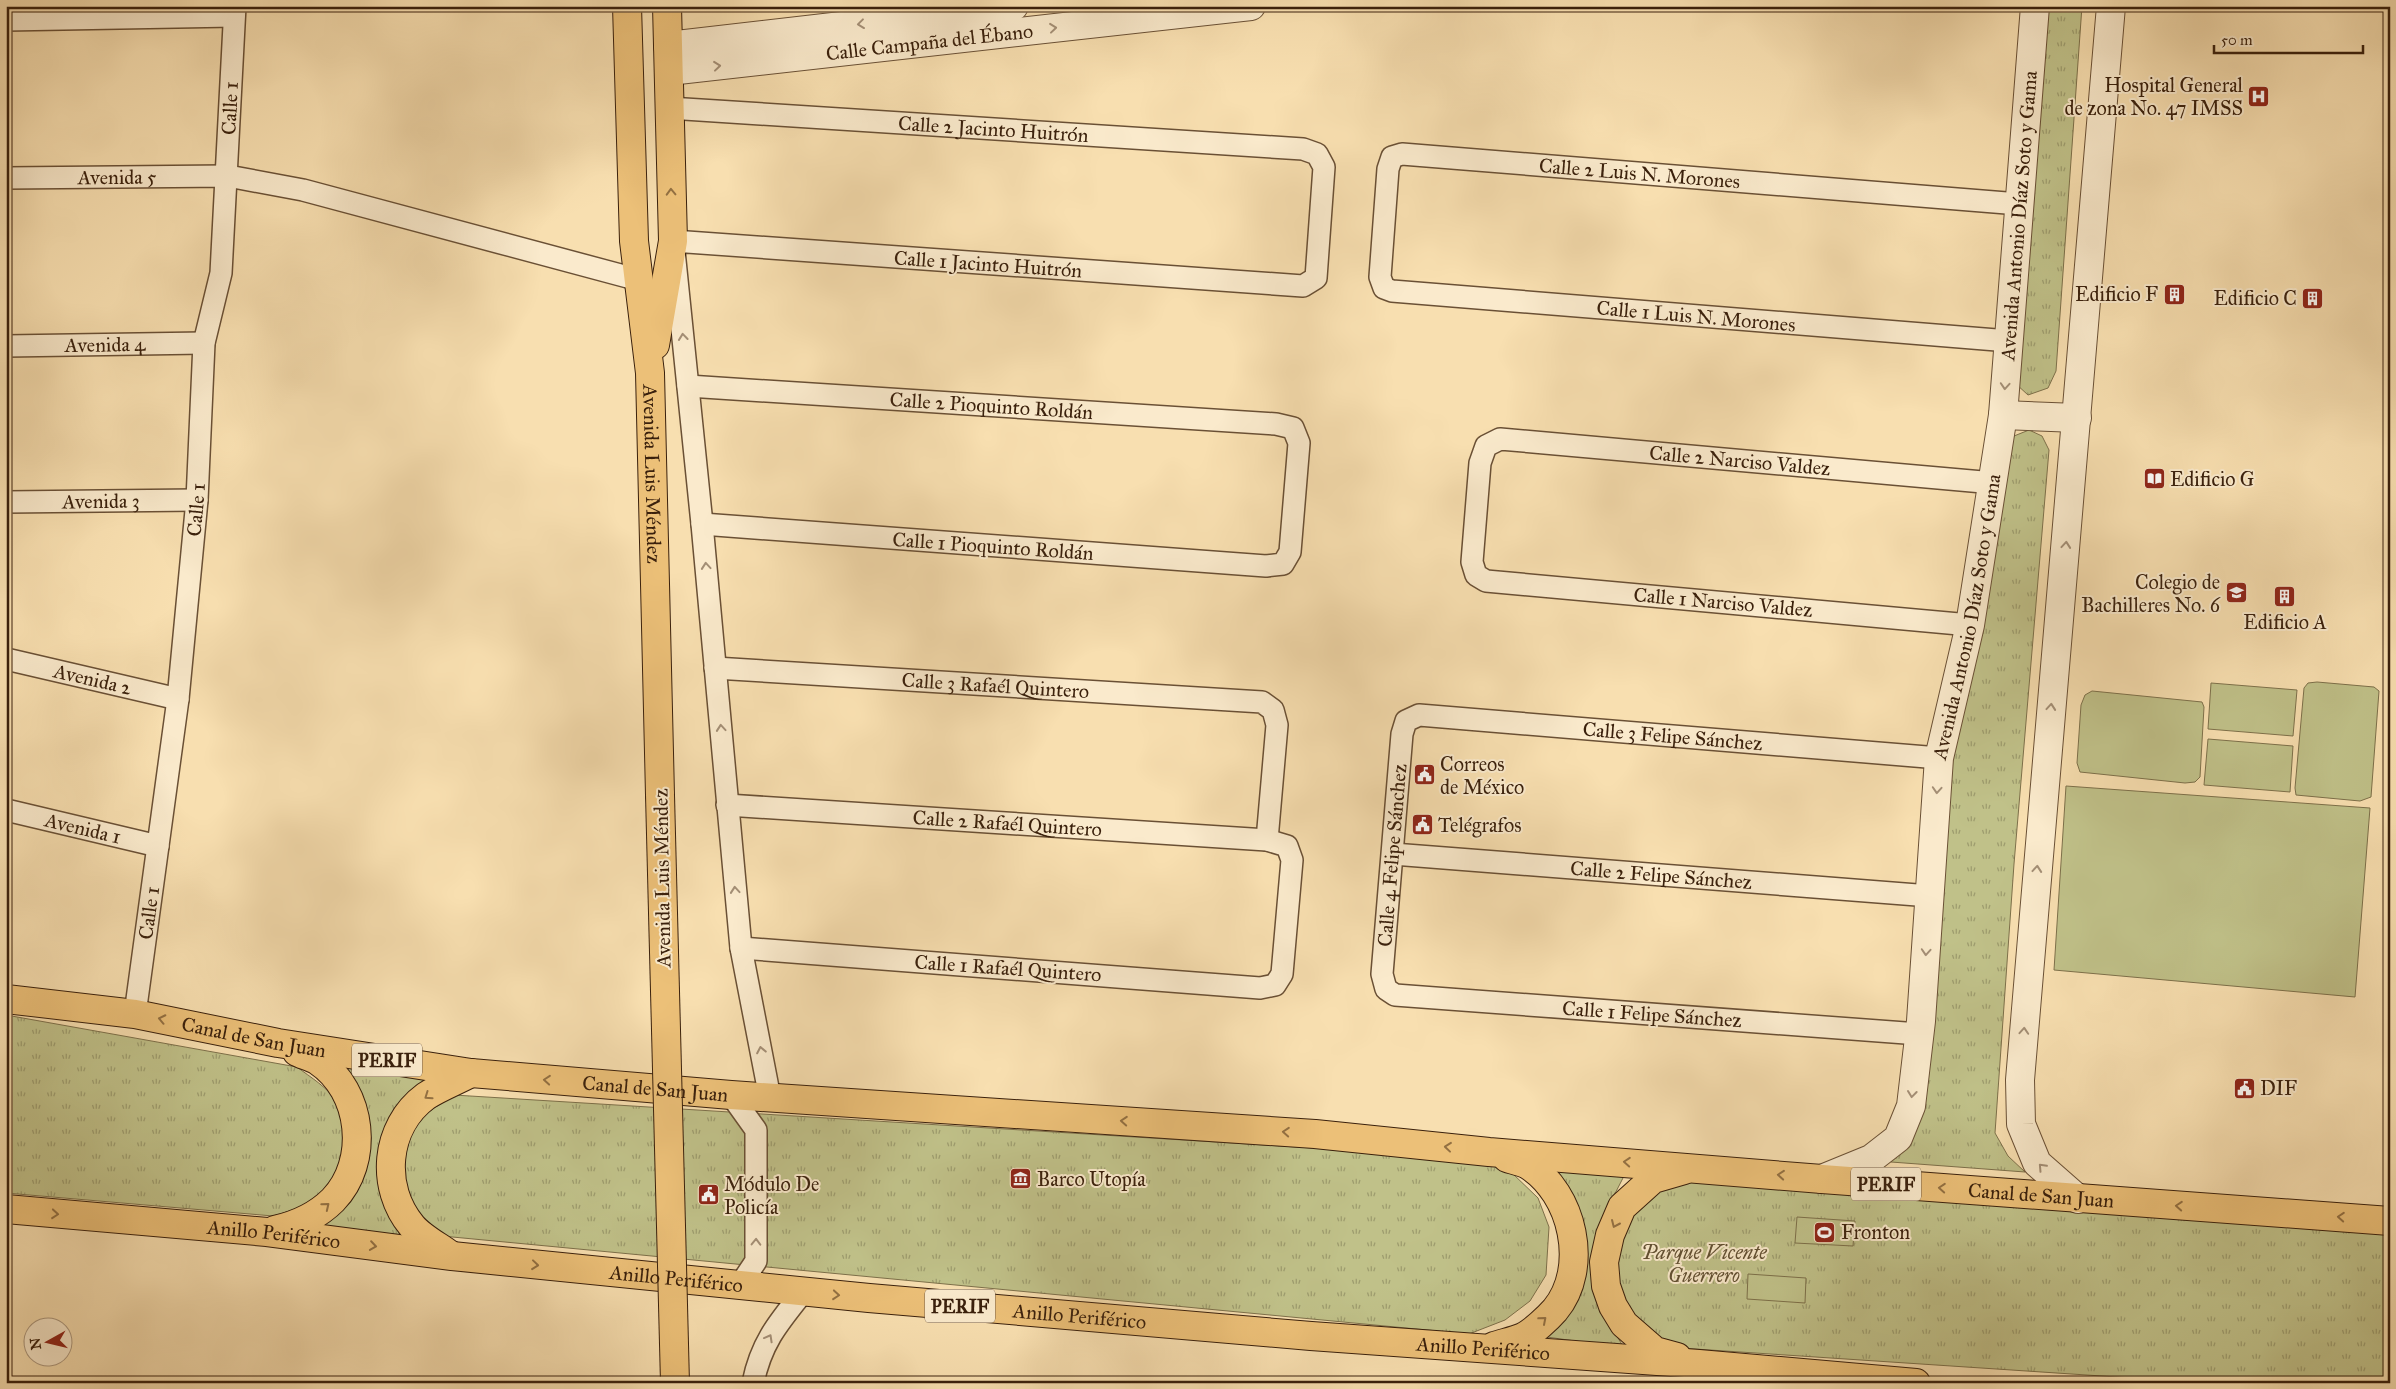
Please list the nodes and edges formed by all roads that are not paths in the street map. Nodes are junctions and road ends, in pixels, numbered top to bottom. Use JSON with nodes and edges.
{"nodes":[{"id":1,"x":627,"y":6,"type":"edge"},
{"id":2,"x":668,"y":6,"type":"edge"},
{"id":3,"x":1014,"y":6,"type":"edge"},
{"id":4,"x":1251,"y":6,"type":"edge"},
{"id":5,"x":2035,"y":6,"type":"edge"},
{"id":6,"x":2111,"y":6,"type":"edge"},
{"id":7,"x":235,"y":11,"type":"edge"},
{"id":8,"x":6,"y":20,"type":"edge"},
{"id":9,"x":668,"y":59,"type":"junction"},
{"id":10,"x":669,"y":108,"type":"junction"},
{"id":11,"x":228,"y":176,"type":"junction"},
{"id":12,"x":6,"y":178,"type":"edge"},
{"id":13,"x":2019,"y":204,"type":"junction"},
{"id":14,"x":673,"y":241,"type":"junction"},
{"id":15,"x":639,"y":280,"type":"junction"},
{"id":16,"x":1303,"y":286,"type":"joint"},
{"id":17,"x":1384,"y":288,"type":"joint"},
{"id":18,"x":2009,"y":341,"type":"junction"},
{"id":19,"x":204,"y":343,"type":"junction"},
{"id":20,"x":6,"y":346,"type":"edge"},
{"id":21,"x":650,"y":374,"type":"junction"},
{"id":22,"x":688,"y":386,"type":"junction"},
{"id":23,"x":2003,"y":415,"type":"junction"},
{"id":24,"x":2077,"y":418,"type":"junction"},
{"id":25,"x":1994,"y":484,"type":"junction"},
{"id":26,"x":197,"y":500,"type":"junction"},
{"id":27,"x":6,"y":502,"type":"edge"},
{"id":28,"x":702,"y":524,"type":"junction"},
{"id":29,"x":1283,"y":564,"type":"joint"},
{"id":30,"x":1476,"y":575,"type":"joint"},
{"id":31,"x":1970,"y":625,"type":"junction"},
{"id":32,"x":6,"y":658,"type":"edge"},
{"id":33,"x":715,"y":668,"type":"junction"},
{"id":34,"x":178,"y":699,"type":"junction"},
{"id":35,"x":1406,"y":721,"type":"joint"},
{"id":36,"x":1939,"y":758,"type":"junction"},
{"id":37,"x":727,"y":805,"type":"junction"},
{"id":38,"x":6,"y":810,"type":"edge"},
{"id":39,"x":1266,"y":840,"type":"junction"},
{"id":40,"x":158,"y":846,"type":"junction"},
{"id":41,"x":1393,"y":854,"type":"junction"},
{"id":42,"x":1930,"y":896,"type":"junction"},
{"id":43,"x":741,"y":948,"type":"junction"},
{"id":44,"x":1275,"y":985,"type":"joint"},
{"id":45,"x":1386,"y":989,"type":"joint"},
{"id":46,"x":6,"y":999,"type":"edge"},
{"id":47,"x":135,"y":1014,"type":"junction"},
{"id":48,"x":1920,"y":1034,"type":"junction"},
{"id":49,"x":278,"y":1043,"type":"junction"},
{"id":50,"x":471,"y":1073,"type":"junction"},
{"id":51,"x":731,"y":1095,"type":"junction"},
{"id":52,"x":770,"y":1098,"type":"junction"},
{"id":53,"x":1489,"y":1152,"type":"junction"},
{"id":54,"x":1693,"y":1167,"type":"junction"},
{"id":55,"x":1822,"y":1179,"type":"junction"},
{"id":56,"x":2078,"y":1199,"type":"junction"},
{"id":57,"x":6,"y":1210,"type":"edge"},
{"id":58,"x":2390,"y":1221,"type":"edge"},
{"id":59,"x":266,"y":1232,"type":"junction"},
{"id":60,"x":452,"y":1256,"type":"junction"},
{"id":61,"x":740,"y":1285,"type":"junction"},
{"id":62,"x":803,"y":1292,"type":"junction"},
{"id":63,"x":1485,"y":1348,"type":"junction"},
{"id":64,"x":1699,"y":1364,"type":"junction"},
{"id":65,"x":1766,"y":1369,"type":"junction"},
{"id":66,"x":675,"y":1383,"type":"edge"},
{"id":67,"x":753,"y":1383,"type":"edge"},
{"id":68,"x":1792,"y":1383,"type":"edge"},
{"id":69,"x":1916,"y":1383,"type":"edge"}],
"edges":[{"from":1,"to":15,"type":"main road","name":"Avenida Luis Méndez"},
{"from":2,"to":9,"type":"main road","name":"Avenida Luis Méndez"},
{"from":3,"to":9,"type":"street","name":"Calle Campaña del Ébano","one_way":true},
{"from":9,"to":4,"type":"street","name":"Calle Campaña del Ébano","one_way":true},
{"from":5,"to":13,"type":"street","name":"Avenida Antonio Díaz Soto y Gama"},
{"from":6,"to":24,"type":"street"},
{"from":7,"to":8,"type":"street"},
{"from":7,"to":11,"type":"street","name":"Calle 1"},
{"from":9,"to":10,"type":"main road","name":"Avenida Luis Méndez"},
{"from":14,"to":10,"type":"main road","name":"Avenida Luis Méndez","one_way":true},
{"from":10,"to":16,"type":"street","name":"Calle 2 Jacinto Huitrón"},
{"from":11,"to":12,"type":"street","name":"Avenida 5"},
{"from":11,"to":15,"type":"street","name":"Avenida 5"},
{"from":11,"to":19,"type":"street","name":"Calle 1"},
{"from":13,"to":17,"type":"street","name":"Calle 2 Luis N. Morones"},
{"from":13,"to":18,"type":"street","name":"Avenida Antonio Díaz Soto y Gama"},
{"from":14,"to":16,"type":"street","name":"Calle 1 Jacinto Huitrón"},
{"from":14,"to":21,"type":"main road","name":"Avenida Luis Méndez"},
{"from":22,"to":14,"type":"street","name":"Avenida Luis Méndez","one_way":true},
{"from":15,"to":21,"type":"main road","name":"Avenida Luis Méndez"},
{"from":17,"to":18,"type":"street","name":"Calle 1 Luis N. Morones"},
{"from":18,"to":23,"type":"street","name":"Avenida Antonio Díaz Soto y Gama","one_way":true},
{"from":19,"to":20,"type":"street","name":"Avenida 4"},
{"from":19,"to":26,"type":"street","name":"Calle 1"},
{"from":21,"to":66,"type":"main road","name":"Avenida Luis Méndez","bridge":true},
{"from":22,"to":28,"type":"street","name":"Avenida Luis Méndez"},
{"from":22,"to":29,"type":"street","name":"Calle 2 Pioquinto Roldán"},
{"from":23,"to":24,"type":"street"},
{"from":23,"to":25,"type":"street","name":"Avenida Antonio Díaz Soto y Gama"},
{"from":56,"to":24,"type":"street","one_way":true},
{"from":25,"to":30,"type":"street","name":"Calle 2 Narciso Valdez"},
{"from":25,"to":31,"type":"street","name":"Avenida Antonio Díaz Soto y Gama"},
{"from":26,"to":27,"type":"street","name":"Avenida 3"},
{"from":26,"to":34,"type":"street","name":"Calle 1"},
{"from":28,"to":29,"type":"street","name":"Calle 1 Pioquinto Roldán"},
{"from":33,"to":28,"type":"street","name":"Avenida Luis Méndez","one_way":true},
{"from":30,"to":31,"type":"street","name":"Calle 1 Narciso Valdez"},
{"from":31,"to":36,"type":"street","name":"Avenida Antonio Díaz Soto y Gama"},
{"from":32,"to":34,"type":"street","name":"Avenida 2"},
{"from":37,"to":33,"type":"street","name":"Avenida Luis Méndez","one_way":true},
{"from":33,"to":39,"type":"street","name":"Calle 3 Rafaél Quintero"},
{"from":34,"to":40,"type":"street","name":"Calle 1"},
{"from":35,"to":36,"type":"street","name":"Calle 3 Felipe Sánchez"},
{"from":35,"to":41,"type":"street","name":"Calle 4 Felipe Sánchez"},
{"from":36,"to":42,"type":"street","name":"Avenida Antonio Díaz Soto y Gama","one_way":true},
{"from":37,"to":39,"type":"street","name":"Calle 2 Rafaél Quintero"},
{"from":43,"to":37,"type":"street","name":"Avenida Luis Méndez","one_way":true},
{"from":38,"to":40,"type":"street","name":"Avenida 1"},
{"from":39,"to":44,"type":"street","name":"Calle 2 Rafaél Quintero"},
{"from":40,"to":47,"type":"street","name":"Calle 1"},
{"from":41,"to":42,"type":"street","name":"Calle 2 Felipe Sánchez"},
{"from":41,"to":45,"type":"street","name":"Calle 4 Felipe Sánchez"},
{"from":42,"to":48,"type":"street","name":"Avenida Antonio Díaz Soto y Gama","one_way":true},
{"from":43,"to":44,"type":"street","name":"Calle 1 Rafaél Quintero"},
{"from":52,"to":43,"type":"street","name":"Avenida Luis Méndez","one_way":true},
{"from":45,"to":48,"type":"street","name":"Calle 1 Felipe Sánchez"},
{"from":46,"to":47,"type":"main road","name":"Canal de San Juan","number":"PERIF"},
{"from":49,"to":47,"type":"main road","name":"Canal de San Juan","number":"PERIF","one_way":true},
{"from":48,"to":55,"type":"street","name":"Avenida Antonio Díaz Soto y Gama","one_way":true},
{"from":49,"to":50,"type":"main road","name":"Canal de San Juan","number":"PERIF"},
{"from":59,"to":49,"type":"main road","one_way":true},
{"from":51,"to":50,"type":"main road","name":"Canal de San Juan","number":"PERIF","one_way":true},
{"from":50,"to":60,"type":"main road","one_way":true},
{"from":51,"to":52,"type":"main road","name":"Canal de San Juan","number":"PERIF"},
{"from":61,"to":51,"type":"street","one_way":true},
{"from":53,"to":52,"type":"main road","number":"PERIF","one_way":true},
{"from":54,"to":53,"type":"main road","number":"PERIF","one_way":true},
{"from":63,"to":53,"type":"main road","one_way":true},
{"from":55,"to":54,"type":"main road","name":"Canal de San Juan","number":"PERIF","one_way":true},
{"from":54,"to":64,"type":"main road","one_way":true},
{"from":56,"to":55,"type":"main road","name":"Canal de San Juan","number":"PERIF","one_way":true},
{"from":58,"to":56,"type":"main road","name":"Canal de San Juan","number":"PERIF","one_way":true},
{"from":57,"to":59,"type":"main road","name":"Anillo Periférico","number":"PERIF","one_way":true},
{"from":59,"to":60,"type":"main road","name":"Anillo Periférico","number":"PERIF","one_way":true},
{"from":60,"to":61,"type":"main road","name":"Anillo Periférico","number":"PERIF","one_way":true},
{"from":61,"to":62,"type":"main road","name":"Anillo Periférico","number":"PERIF"},
{"from":62,"to":63,"type":"main road","name":"Anillo Periférico","number":"PERIF","one_way":true},
{"from":67,"to":62,"type":"street","one_way":true},
{"from":63,"to":64,"type":"main road","name":"Anillo Periférico","number":"PERIF"},
{"from":64,"to":65,"type":"main road","name":"Anillo Periférico","number":"PERIF"},
{"from":65,"to":68,"type":"street"},
{"from":65,"to":69,"type":"main road","name":"Anillo Periférico","number":"PERIF"}]}
